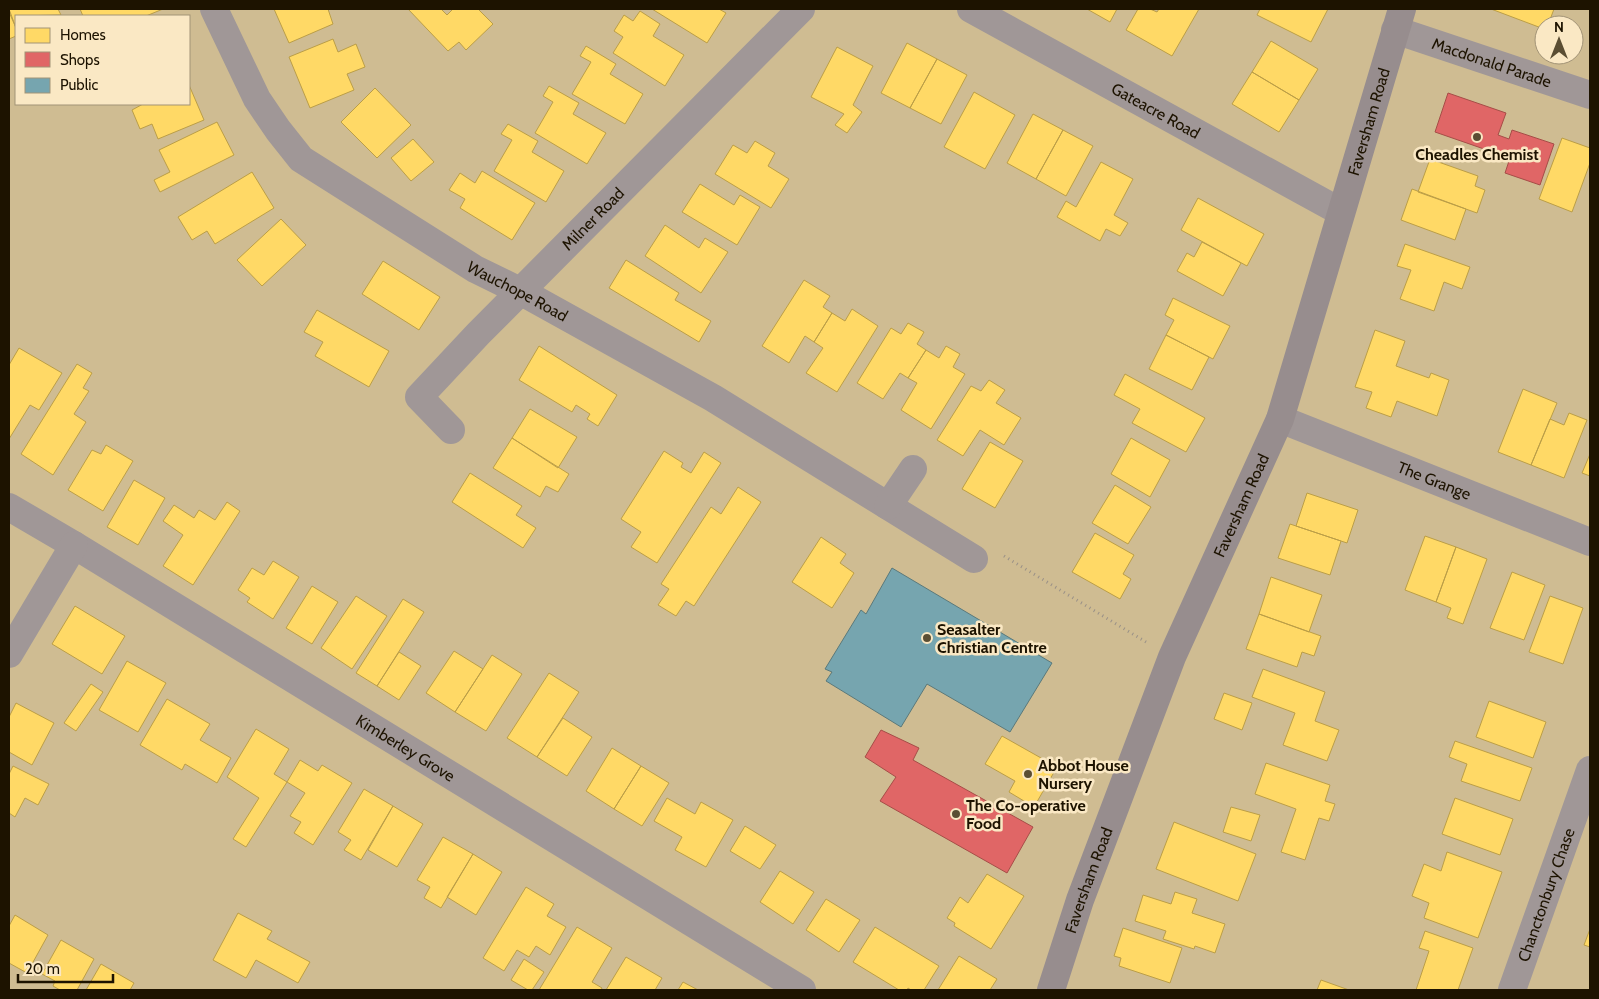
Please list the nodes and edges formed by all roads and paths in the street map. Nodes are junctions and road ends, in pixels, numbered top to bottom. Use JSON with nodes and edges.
{"nodes":[{"id":1,"x":214,"y":9,"type":"edge"},
{"id":2,"x":801,"y":9,"type":"edge"},
{"id":3,"x":971,"y":9,"type":"edge"},
{"id":4,"x":1398,"y":20,"type":"edge"},
{"id":5,"x":1590,"y":95,"type":"edge"},
{"id":6,"x":1341,"y":212,"type":"junction"},
{"id":7,"x":520,"y":292,"type":"junction"},
{"id":8,"x":1280,"y":419,"type":"junction"},
{"id":9,"x":452,"y":430,"type":"dead end"},
{"id":10,"x":913,"y":469,"type":"dead end"},
{"id":11,"x":888,"y":506,"type":"junction"},
{"id":12,"x":9,"y":507,"type":"edge"},
{"id":13,"x":1590,"y":542,"type":"edge"},
{"id":14,"x":74,"y":545,"type":"junction"},
{"id":15,"x":987,"y":556,"type":"joint"},
{"id":16,"x":9,"y":654,"type":"edge"},
{"id":17,"x":1172,"y":657,"type":"junction"},
{"id":18,"x":1590,"y":770,"type":"edge"},
{"id":19,"x":802,"y":990,"type":"edge"},
{"id":20,"x":1051,"y":990,"type":"edge"},
{"id":21,"x":1512,"y":990,"type":"edge"}],
"edges":[{"from":1,"to":7,"type":"street","name":"Wauchope Road"},
{"from":2,"to":7,"type":"street","name":"Milner Road"},
{"from":3,"to":6,"type":"street","name":"Gateacre Road"},
{"from":4,"to":5,"type":"street","name":"Macdonald Parade"},
{"from":4,"to":6,"type":"street","name":"Faversham Road"},
{"from":6,"to":8,"type":"street","name":"Faversham Road"},
{"from":7,"to":9,"type":"street","name":"Milner Road"},
{"from":7,"to":11,"type":"street","name":"Wauchope Road"},
{"from":8,"to":13,"type":"street","name":"The Grange"},
{"from":8,"to":17,"type":"street","name":"Faversham Road"},
{"from":10,"to":11,"type":"street"},
{"from":11,"to":15,"type":"street","name":"Wauchope Road"},
{"from":12,"to":14,"type":"street","name":"Kimberley Grove"},
{"from":14,"to":16,"type":"street"},
{"from":14,"to":19,"type":"street","name":"Kimberley Grove"},
{"from":15,"to":17,"type":"path"},
{"from":17,"to":20,"type":"street","name":"Faversham Road"},
{"from":18,"to":21,"type":"street","name":"Chanctonbury Chase"}]}
